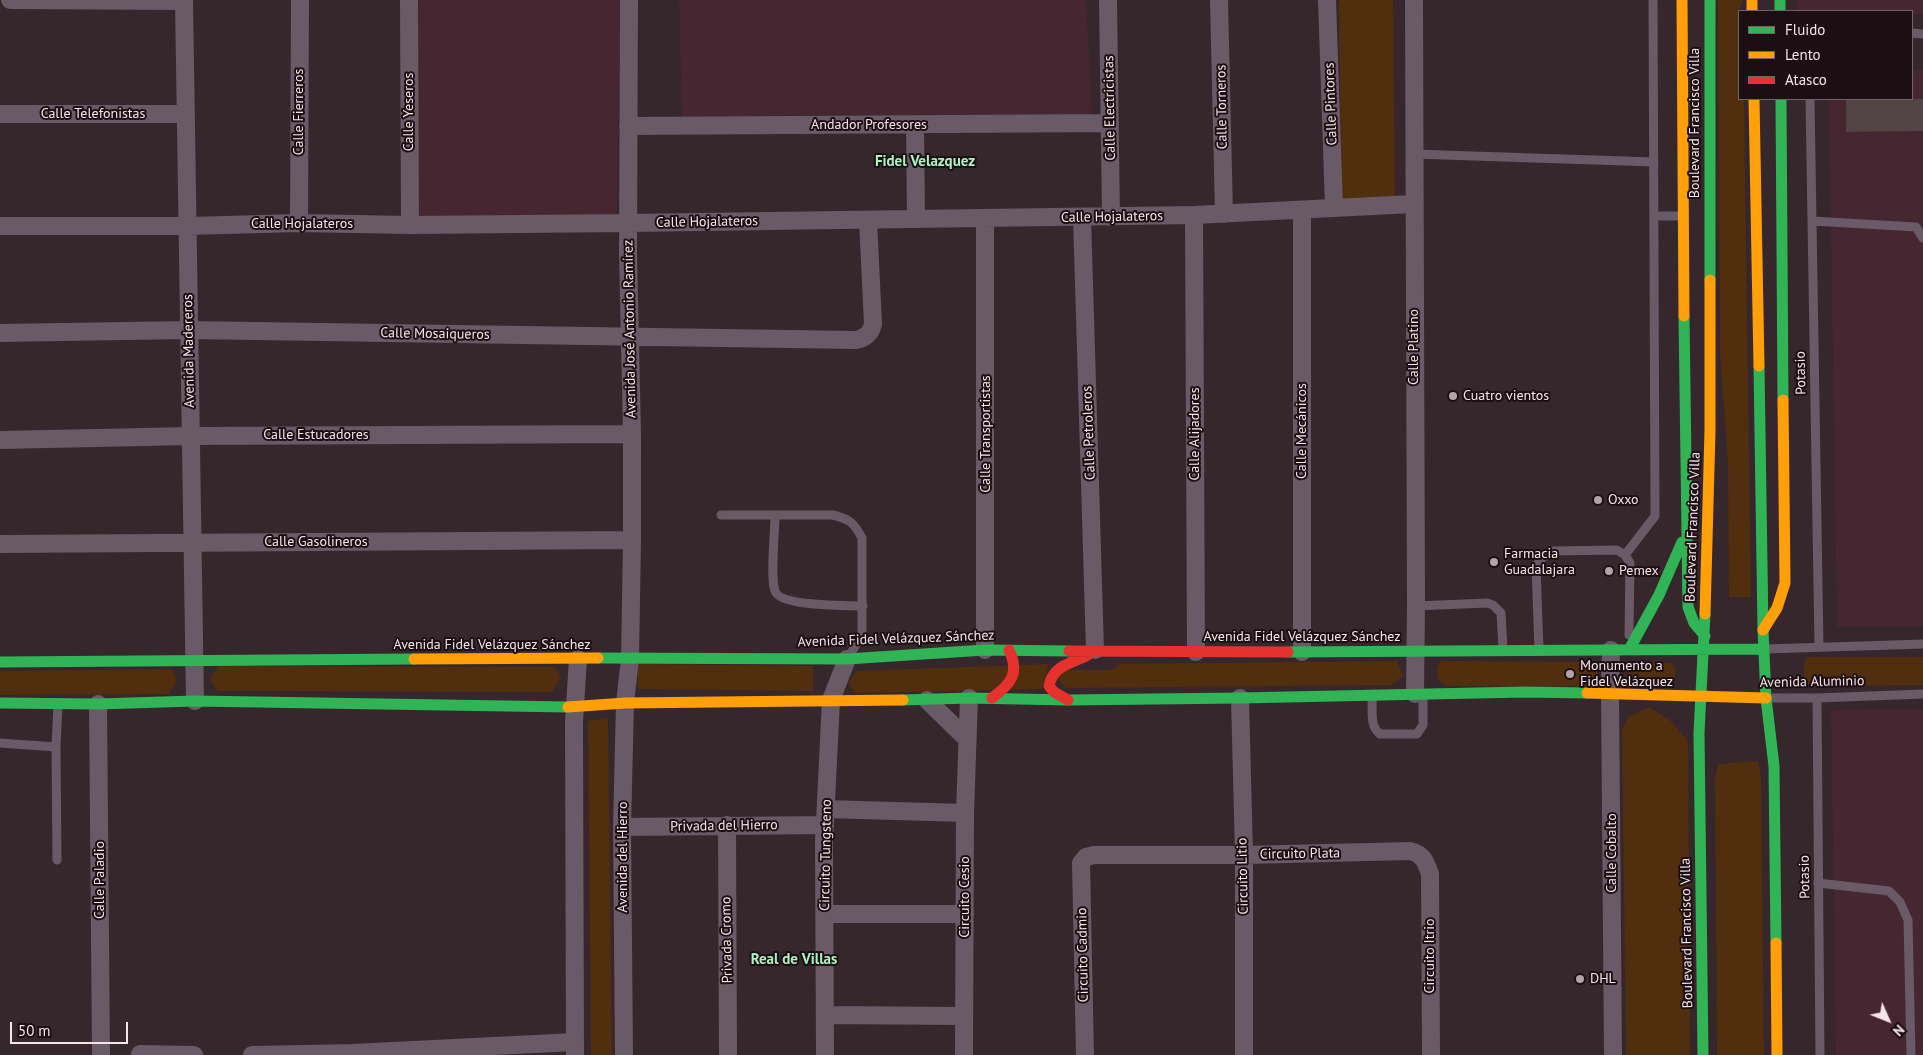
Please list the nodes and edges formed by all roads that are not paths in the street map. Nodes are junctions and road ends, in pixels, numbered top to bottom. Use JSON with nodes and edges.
{"nodes":[{"id":1,"x":10,"y":0,"type":"edge"},
{"id":2,"x":184,"y":0,"type":"edge"},
{"id":3,"x":300,"y":0,"type":"edge"},
{"id":4,"x":409,"y":0,"type":"edge"},
{"id":5,"x":629,"y":0,"type":"edge"},
{"id":6,"x":1108,"y":0,"type":"edge"},
{"id":7,"x":1219,"y":0,"type":"edge"},
{"id":8,"x":1327,"y":0,"type":"edge"},
{"id":9,"x":1414,"y":0,"type":"edge"},
{"id":10,"x":1653,"y":0,"type":"edge"},
{"id":11,"x":1682,"y":0,"type":"edge"},
{"id":12,"x":1710,"y":0,"type":"edge"},
{"id":13,"x":1696,"y":60,"type":"junction"},
{"id":14,"x":1754,"y":100,"type":"edge"},
{"id":15,"x":1781,"y":100,"type":"edge"},
{"id":16,"x":1810,"y":100,"type":"edge"},
{"id":17,"x":0,"y":114,"type":"edge"},
{"id":18,"x":186,"y":114,"type":"junction"},
{"id":19,"x":1110,"y":123,"type":"junction"},
{"id":20,"x":914,"y":124,"type":"junction"},
{"id":21,"x":628,"y":126,"type":"junction"},
{"id":22,"x":1414,"y":154,"type":"junction"},
{"id":23,"x":1654,"y":162,"type":"junction"},
{"id":24,"x":1413,"y":204,"type":"junction"},
{"id":25,"x":1334,"y":208,"type":"junction"},
{"id":26,"x":1302,"y":210,"type":"junction"},
{"id":27,"x":1224,"y":214,"type":"junction"},
{"id":28,"x":1194,"y":216,"type":"junction"},
{"id":29,"x":1654,"y":216,"type":"junction"},
{"id":30,"x":1683,"y":216,"type":"junction"},
{"id":31,"x":1082,"y":217,"type":"junction"},
{"id":32,"x":1111,"y":217,"type":"junction"},
{"id":33,"x":984,"y":218,"type":"junction"},
{"id":34,"x":916,"y":219,"type":"junction"},
{"id":35,"x":868,"y":220,"type":"junction"},
{"id":36,"x":1812,"y":222,"type":"junction"},
{"id":37,"x":299,"y":223,"type":"junction"},
{"id":38,"x":628,"y":223,"type":"junction"},
{"id":39,"x":410,"y":225,"type":"junction"},
{"id":40,"x":0,"y":226,"type":"edge"},
{"id":41,"x":188,"y":226,"type":"junction"},
{"id":42,"x":1923,"y":238,"type":"edge"},
{"id":43,"x":188,"y":330,"type":"junction"},
{"id":44,"x":0,"y":333,"type":"edge"},
{"id":45,"x":629,"y":336,"type":"junction"},
{"id":46,"x":632,"y":434,"type":"junction"},
{"id":47,"x":191,"y":436,"type":"junction"},
{"id":48,"x":0,"y":440,"type":"edge"},
{"id":49,"x":721,"y":515,"type":"dead end"},
{"id":50,"x":775,"y":515,"type":"junction"},
{"id":51,"x":1686,"y":532,"type":"junction"},
{"id":52,"x":632,"y":540,"type":"junction"},
{"id":53,"x":193,"y":543,"type":"junction"},
{"id":54,"x":0,"y":544,"type":"edge"},
{"id":55,"x":1625,"y":554,"type":"junction"},
{"id":56,"x":863,"y":606,"type":"junction"},
{"id":57,"x":1416,"y":606,"type":"junction"},
{"id":58,"x":1763,"y":630,"type":"junction"},
{"id":59,"x":1705,"y":636,"type":"junction"},
{"id":60,"x":1923,"y":644,"type":"edge"},
{"id":61,"x":1819,"y":647,"type":"junction"},
{"id":62,"x":1764,"y":649,"type":"junction"},
{"id":63,"x":986,"y":650,"type":"junction"},
{"id":64,"x":1009,"y":650,"type":"junction"},
{"id":65,"x":1095,"y":650,"type":"junction"},
{"id":66,"x":1611,"y":650,"type":"junction"},
{"id":67,"x":1628,"y":650,"type":"junction"},
{"id":68,"x":1704,"y":650,"type":"junction"},
{"id":69,"x":1504,"y":651,"type":"junction"},
{"id":70,"x":1540,"y":651,"type":"junction"},
{"id":71,"x":1196,"y":652,"type":"junction"},
{"id":72,"x":1302,"y":652,"type":"junction"},
{"id":73,"x":1416,"y":652,"type":"junction"},
{"id":74,"x":578,"y":659,"type":"junction"},
{"id":75,"x":630,"y":659,"type":"junction"},
{"id":76,"x":847,"y":659,"type":"junction"},
{"id":77,"x":0,"y":662,"type":"edge"},
{"id":78,"x":194,"y":662,"type":"junction"},
{"id":79,"x":1610,"y":693,"type":"junction"},
{"id":80,"x":1419,"y":694,"type":"junction"},
{"id":81,"x":1923,"y":694,"type":"edge"},
{"id":82,"x":1372,"y":696,"type":"junction"},
{"id":83,"x":1702,"y":697,"type":"junction"},
{"id":84,"x":969,"y":698,"type":"junction"},
{"id":85,"x":992,"y":698,"type":"junction"},
{"id":86,"x":1240,"y":698,"type":"junction"},
{"id":87,"x":1766,"y":698,"type":"junction"},
{"id":88,"x":1817,"y":698,"type":"junction"},
{"id":89,"x":831,"y":700,"type":"junction"},
{"id":90,"x":927,"y":700,"type":"junction"},
{"id":91,"x":1068,"y":700,"type":"junction"},
{"id":92,"x":195,"y":701,"type":"junction"},
{"id":93,"x":0,"y":703,"type":"edge"},
{"id":94,"x":625,"y":703,"type":"junction"},
{"id":95,"x":58,"y":704,"type":"junction"},
{"id":96,"x":98,"y":704,"type":"junction"},
{"id":97,"x":574,"y":706,"type":"junction"},
{"id":98,"x":967,"y":738,"type":"junction"},
{"id":99,"x":0,"y":743,"type":"edge"},
{"id":100,"x":56,"y":747,"type":"junction"},
{"id":101,"x":965,"y":813,"type":"junction"},
{"id":102,"x":826,"y":817,"type":"junction"},
{"id":103,"x":622,"y":826,"type":"junction"},
{"id":104,"x":726,"y":826,"type":"junction"},
{"id":105,"x":1244,"y":855,"type":"junction"},
{"id":106,"x":1086,"y":857,"type":"joint"},
{"id":107,"x":1423,"y":858,"type":"joint"},
{"id":108,"x":57,"y":860,"type":"dead end"},
{"id":109,"x":1818,"y":883,"type":"junction"},
{"id":110,"x":825,"y":914,"type":"junction"},
{"id":111,"x":965,"y":914,"type":"junction"},
{"id":112,"x":825,"y":1015,"type":"junction"},
{"id":113,"x":964,"y":1016,"type":"junction"},
{"id":114,"x":575,"y":1048,"type":"edge"},
{"id":115,"x":140,"y":1054,"type":"edge"},
{"id":116,"x":353,"y":1054,"type":"edge"},
{"id":117,"x":101,"y":1055,"type":"edge"},
{"id":118,"x":194,"y":1055,"type":"edge"},
{"id":119,"x":252,"y":1055,"type":"edge"},
{"id":120,"x":624,"y":1055,"type":"edge"},
{"id":121,"x":728,"y":1055,"type":"edge"},
{"id":122,"x":825,"y":1055,"type":"edge"},
{"id":123,"x":964,"y":1055,"type":"edge"},
{"id":124,"x":1085,"y":1055,"type":"edge"},
{"id":125,"x":1244,"y":1055,"type":"edge"},
{"id":126,"x":1431,"y":1055,"type":"edge"},
{"id":127,"x":1613,"y":1055,"type":"edge"},
{"id":128,"x":1703,"y":1055,"type":"edge"},
{"id":129,"x":1776,"y":1055,"type":"edge"},
{"id":130,"x":1820,"y":1055,"type":"edge"},
{"id":131,"x":1911,"y":1055,"type":"edge"}],
"edges":[{"from":1,"to":2,"type":"street"},
{"from":2,"to":18,"type":"street","name":"Avenida Madereros"},
{"from":3,"to":37,"type":"street","name":"Calle Fierreros"},
{"from":4,"to":39,"type":"street","name":"Calle Yeseros"},
{"from":5,"to":21,"type":"street","name":"Avenida José Antonio Ramírez"},
{"from":6,"to":19,"type":"street","name":"Calle Electricistas"},
{"from":7,"to":27,"type":"street","name":"Calle Torneros"},
{"from":8,"to":25,"type":"street","name":"Calle Pintores"},
{"from":9,"to":22,"type":"street","name":"Calle Platino"},
{"from":10,"to":23,"type":"lane"},
{"from":11,"to":13,"type":"main road"},
{"from":12,"to":13,"type":"main road","name":"Boulevard Francisco Villa"},
{"from":13,"to":30,"type":"main road"},
{"from":13,"to":59,"type":"main road","name":"Boulevard Francisco Villa"},
{"from":14,"to":58,"type":"main road"},
{"from":15,"to":58,"type":"main road"},
{"from":16,"to":36,"type":"lane","name":"Potasio"},
{"from":17,"to":18,"type":"street","name":"Calle Telefonistas"},
{"from":18,"to":41,"type":"street","name":"Avenida Madereros"},
{"from":19,"to":20,"type":"street","name":"Andador Profesores"},
{"from":19,"to":32,"type":"street","name":"Calle Electricistas"},
{"from":20,"to":21,"type":"street","name":"Andador Profesores"},
{"from":20,"to":34,"type":"street"},
{"from":21,"to":38,"type":"street","name":"Avenida José Antonio Ramírez"},
{"from":22,"to":23,"type":"lane"},
{"from":22,"to":24,"type":"street","name":"Calle Platino"},
{"from":23,"to":29,"type":"lane"},
{"from":24,"to":25,"type":"street","name":"Calle Hojalateros"},
{"from":24,"to":57,"type":"street","name":"Calle Platino"},
{"from":25,"to":26,"type":"street","name":"Calle Hojalateros"},
{"from":26,"to":27,"type":"street","name":"Calle Hojalateros"},
{"from":26,"to":72,"type":"street","name":"Calle Mecánicos"},
{"from":27,"to":28,"type":"street","name":"Calle Hojalateros"},
{"from":28,"to":32,"type":"street","name":"Calle Hojalateros"},
{"from":28,"to":71,"type":"street","name":"Calle Alijadores"},
{"from":29,"to":30,"type":"lane"},
{"from":29,"to":55,"type":"lane"},
{"from":30,"to":51,"type":"main road"},
{"from":31,"to":32,"type":"street","name":"Calle Hojalateros"},
{"from":31,"to":33,"type":"street","name":"Calle Hojalateros"},
{"from":31,"to":65,"type":"street","name":"Calle Petroleros"},
{"from":33,"to":34,"type":"street","name":"Calle Hojalateros"},
{"from":33,"to":63,"type":"street","name":"Calle Transportistas"},
{"from":34,"to":35,"type":"street","name":"Calle Hojalateros"},
{"from":35,"to":38,"type":"street","name":"Calle Hojalateros"},
{"from":35,"to":45,"type":"street","name":"Calle Mosaiqueros"},
{"from":36,"to":42,"type":"lane"},
{"from":36,"to":61,"type":"lane","name":"Potasio"},
{"from":37,"to":39,"type":"street","name":"Calle Hojalateros"},
{"from":37,"to":41,"type":"street","name":"Calle Hojalateros"},
{"from":38,"to":39,"type":"street","name":"Calle Hojalateros"},
{"from":38,"to":45,"type":"street","name":"Avenida José Antonio Ramírez"},
{"from":40,"to":41,"type":"street","name":"Calle Hojalateros"},
{"from":41,"to":43,"type":"street","name":"Avenida Madereros"},
{"from":43,"to":44,"type":"street","name":"Calle Mosaiqueros"},
{"from":43,"to":45,"type":"street","name":"Calle Mosaiqueros"},
{"from":43,"to":47,"type":"street","name":"Avenida Madereros"},
{"from":45,"to":46,"type":"street","name":"Avenida José Antonio Ramírez"},
{"from":46,"to":47,"type":"street","name":"Calle Estucadores"},
{"from":46,"to":52,"type":"street","name":"Avenida José Antonio Ramírez"},
{"from":47,"to":48,"type":"street","name":"Calle Estucadores"},
{"from":47,"to":53,"type":"street","name":"Avenida Madereros"},
{"from":49,"to":50,"type":"lane"},
{"from":50,"to":56,"type":"lane"},
{"from":50,"to":56,"type":"lane"},
{"from":51,"to":59,"type":"main road"},
{"from":51,"to":67,"type":"main road"},
{"from":52,"to":53,"type":"street","name":"Calle Gasolineros"},
{"from":52,"to":75,"type":"street","name":"Avenida José Antonio Ramírez"},
{"from":53,"to":54,"type":"street","name":"Calle Gasolineros"},
{"from":53,"to":78,"type":"street","name":"Avenida Madereros"},
{"from":55,"to":67,"type":"lane"},
{"from":55,"to":70,"type":"lane"},
{"from":56,"to":76,"type":"lane"},
{"from":57,"to":69,"type":"lane"},
{"from":57,"to":73,"type":"street","name":"Calle Platino"},
{"from":58,"to":62,"type":"main road"},
{"from":59,"to":68,"type":"main road","name":"Boulevard Francisco Villa"},
{"from":60,"to":61,"type":"lane"},
{"from":61,"to":62,"type":"lane"},
{"from":62,"to":68,"type":"main road","name":"Avenida Fidel Velázquez Sánchez"},
{"from":62,"to":87,"type":"main road"},
{"from":63,"to":64,"type":"main road","name":"Avenida Fidel Velázquez Sánchez"},
{"from":63,"to":76,"type":"main road","name":"Avenida Fidel Velázquez Sánchez"},
{"from":64,"to":65,"type":"main road","name":"Avenida Fidel Velázquez Sánchez"},
{"from":64,"to":85,"type":"main road"},
{"from":65,"to":71,"type":"main road","name":"Avenida Fidel Velázquez Sánchez"},
{"from":65,"to":91,"type":"main road"},
{"from":66,"to":67,"type":"main road","name":"Avenida Fidel Velázquez Sánchez"},
{"from":66,"to":70,"type":"main road","name":"Avenida Fidel Velázquez Sánchez"},
{"from":66,"to":79,"type":"street","name":"Calle Cobalto"},
{"from":67,"to":68,"type":"main road","name":"Avenida Fidel Velázquez Sánchez"},
{"from":68,"to":83,"type":"main road","name":"Boulevard Francisco Villa"},
{"from":69,"to":70,"type":"main road","name":"Avenida Fidel Velázquez Sánchez"},
{"from":69,"to":73,"type":"main road","name":"Avenida Fidel Velázquez Sánchez"},
{"from":71,"to":72,"type":"main road","name":"Avenida Fidel Velázquez Sánchez"},
{"from":72,"to":73,"type":"main road","name":"Avenida Fidel Velázquez Sánchez"},
{"from":73,"to":80,"type":"street","name":"Calle Platino"},
{"from":74,"to":75,"type":"main road","name":"Avenida Fidel Velázquez Sánchez"},
{"from":74,"to":78,"type":"main road","name":"Avenida Fidel Velázquez Sánchez"},
{"from":74,"to":97,"type":"street"},
{"from":75,"to":76,"type":"main road","name":"Avenida Fidel Velázquez Sánchez"},
{"from":75,"to":94,"type":"street","name":"Avenida del Hierro"},
{"from":76,"to":89,"type":"street","name":"Circuito Tungsteno"},
{"from":77,"to":78,"type":"main road","name":"Avenida Fidel Velázquez Sánchez"},
{"from":78,"to":92,"type":"street","name":"Avenida Madereros"},
{"from":79,"to":80,"type":"main road"},
{"from":79,"to":83,"type":"main road"},
{"from":79,"to":127,"type":"street","name":"Calle Cobalto"},
{"from":80,"to":82,"type":"main road"},
{"from":80,"to":82,"type":"lane"},
{"from":81,"to":88,"type":"lane","name":"Avenida Aluminio"},
{"from":82,"to":86,"type":"main road"},
{"from":83,"to":87,"type":"main road","name":"Avenida Aluminio"},
{"from":83,"to":128,"type":"main road","name":"Boulevard Francisco Villa"},
{"from":84,"to":85,"type":"main road"},
{"from":84,"to":90,"type":"main road"},
{"from":84,"to":98,"type":"street","name":"Circuito Cesio"},
{"from":85,"to":91,"type":"main road"},
{"from":86,"to":91,"type":"main road"},
{"from":86,"to":105,"type":"street","name":"Circuito Litio"},
{"from":87,"to":88,"type":"lane","name":"Avenida Aluminio"},
{"from":87,"to":129,"type":"main road"},
{"from":88,"to":109,"type":"lane","name":"Potasio"},
{"from":89,"to":90,"type":"main road"},
{"from":89,"to":94,"type":"main road"},
{"from":89,"to":102,"type":"street","name":"Circuito Tungsteno"},
{"from":90,"to":98,"type":"street"},
{"from":92,"to":96,"type":"main road"},
{"from":92,"to":97,"type":"main road"},
{"from":93,"to":95,"type":"main road"},
{"from":94,"to":97,"type":"main road"},
{"from":94,"to":103,"type":"street","name":"Avenida del Hierro"},
{"from":95,"to":96,"type":"main road"},
{"from":95,"to":100,"type":"lane"},
{"from":96,"to":117,"type":"street","name":"Calle Paladio"},
{"from":97,"to":114,"type":"street"},
{"from":98,"to":101,"type":"street","name":"Circuito Cesio"},
{"from":99,"to":100,"type":"lane"},
{"from":100,"to":108,"type":"lane"},
{"from":101,"to":102,"type":"street","name":"Privada del Hierro"},
{"from":101,"to":111,"type":"street","name":"Circuito Cesio"},
{"from":102,"to":104,"type":"street","name":"Privada del Hierro"},
{"from":102,"to":110,"type":"street","name":"Circuito Tungsteno"},
{"from":103,"to":104,"type":"street","name":"Privada del Hierro"},
{"from":103,"to":120,"type":"street","name":"Avenida del Hierro"},
{"from":104,"to":121,"type":"street","name":"Privada Cromo"},
{"from":105,"to":106,"type":"street","name":"Circuito Plata"},
{"from":105,"to":107,"type":"street","name":"Circuito Plata"},
{"from":105,"to":125,"type":"street","name":"Circuito Litio"},
{"from":106,"to":124,"type":"street","name":"Circuito Cadmio"},
{"from":107,"to":126,"type":"street","name":"Circuito Itrio"},
{"from":109,"to":130,"type":"lane","name":"Potasio"},
{"from":109,"to":131,"type":"lane"},
{"from":110,"to":111,"type":"street"},
{"from":110,"to":112,"type":"street","name":"Circuito Tungsteno"},
{"from":111,"to":113,"type":"street","name":"Circuito Cesio"},
{"from":112,"to":113,"type":"street"},
{"from":112,"to":122,"type":"street","name":"Circuito Tungsteno"},
{"from":113,"to":123,"type":"street","name":"Circuito Cesio"},
{"from":114,"to":116,"type":"street"},
{"from":115,"to":118,"type":"street"},
{"from":116,"to":119,"type":"street"}]}
